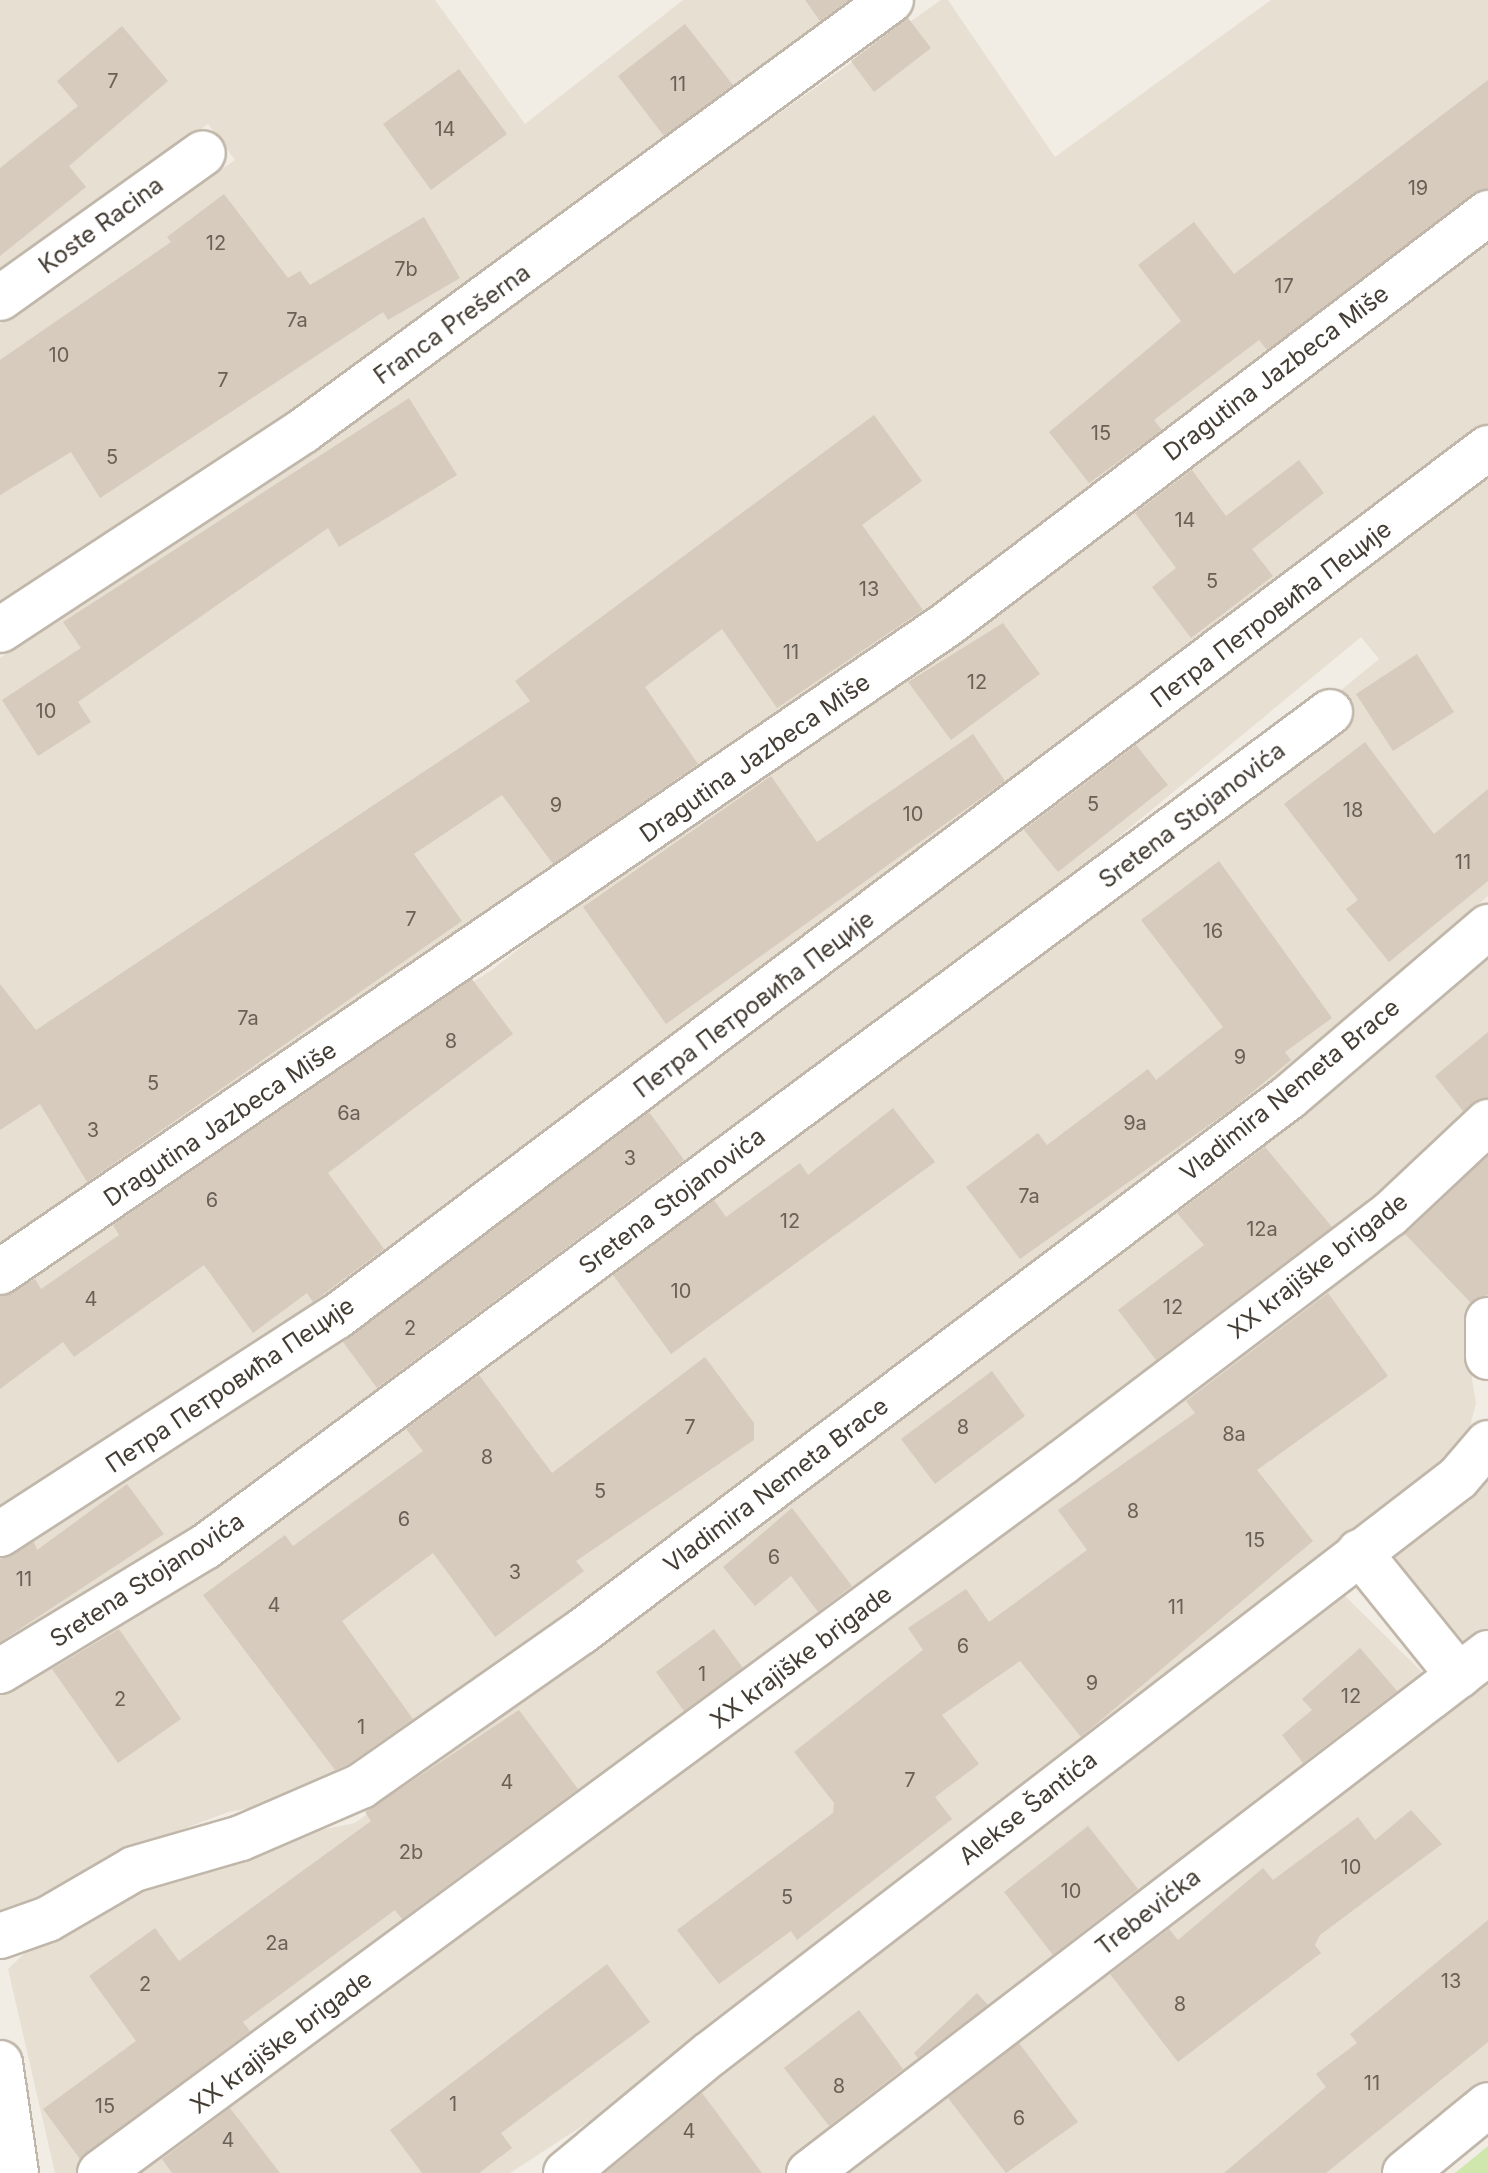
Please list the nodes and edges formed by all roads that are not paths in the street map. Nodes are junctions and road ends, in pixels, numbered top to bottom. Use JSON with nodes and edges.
{"nodes":[{"id":1,"x":891,"y":0,"type":"edge"},
{"id":2,"x":203,"y":153,"type":"dead end"},
{"id":3,"x":1488,"y":213,"type":"edge"},
{"id":4,"x":0,"y":298,"type":"edge"},
{"id":5,"x":1488,"y":448,"type":"edge"},
{"id":6,"x":0,"y":630,"type":"edge"},
{"id":7,"x":1330,"y":712,"type":"dead end"},
{"id":8,"x":1488,"y":927,"type":"edge"},
{"id":9,"x":1488,"y":1122,"type":"edge"},
{"id":10,"x":0,"y":1272,"type":"edge"},
{"id":11,"x":1488,"y":1320,"type":"edge"},
{"id":12,"x":1488,"y":1357,"type":"edge"},
{"id":13,"x":1488,"y":1443,"type":"edge"},
{"id":14,"x":0,"y":1534,"type":"edge"},
{"id":15,"x":1359,"y":1552,"type":"junction"},
{"id":16,"x":1474,"y":1664,"type":"edge"},
{"id":17,"x":0,"y":1671,"type":"edge"},
{"id":18,"x":0,"y":1936,"type":"edge"},
{"id":19,"x":0,"y":2063,"type":"edge"},
{"id":20,"x":1488,"y":2105,"type":"edge"},
{"id":21,"x":16,"y":2173,"type":"edge"},
{"id":22,"x":100,"y":2173,"type":"edge"},
{"id":23,"x":566,"y":2173,"type":"edge"},
{"id":24,"x":809,"y":2173,"type":"edge"},
{"id":25,"x":1405,"y":2173,"type":"edge"}],
"edges":[{"from":1,"to":6,"type":"street","name":"Franca Prešerna"},
{"from":2,"to":4,"type":"street","name":"Koste Racina"},
{"from":3,"to":10,"type":"street","name":"Dragutina Jazbeca Miše"},
{"from":5,"to":14,"type":"street","name":"Петра Петровића Пеције"},
{"from":7,"to":17,"type":"street","name":"Sretena Stojanovića"},
{"from":8,"to":18,"type":"street","name":"Vladimira Nemeta Brace"},
{"from":9,"to":22,"type":"street","name":"XX krajiške brigade"},
{"from":11,"to":12,"type":"street"},
{"from":13,"to":15,"type":"street","name":"Alekse Šantića"},
{"from":15,"to":16,"type":"street"},
{"from":15,"to":23,"type":"street","name":"Alekse Šantića"},
{"from":16,"to":24,"type":"street","name":"Trebevićka"},
{"from":19,"to":21,"type":"street"},
{"from":20,"to":25,"type":"street"}]}
